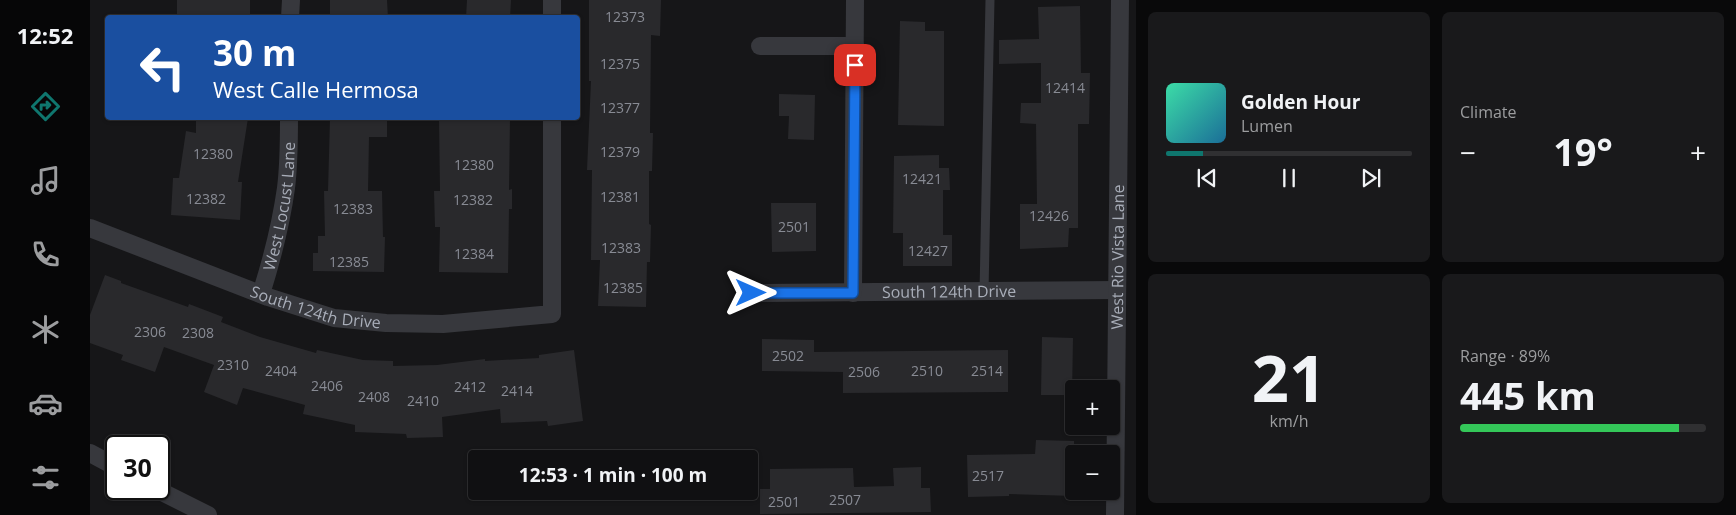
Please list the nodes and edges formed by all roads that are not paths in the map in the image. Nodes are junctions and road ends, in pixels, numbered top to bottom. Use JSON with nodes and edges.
{"nodes":[{"id":1,"x":291,"y":0,"type":"edge"},
{"id":2,"x":552,"y":0,"type":"edge"},
{"id":3,"x":855,"y":0,"type":"edge"},
{"id":4,"x":990,"y":0,"type":"edge"},
{"id":5,"x":1120,"y":0,"type":"edge"},
{"id":6,"x":290,"y":15,"type":"edge"},
{"id":7,"x":552,"y":15,"type":"edge"},
{"id":8,"x":760,"y":46,"type":"dead end"},
{"id":9,"x":855,"y":46,"type":"junction"},
{"id":10,"x":289,"y":120,"type":"edge"},
{"id":11,"x":552,"y":120,"type":"edge"},
{"id":12,"x":90,"y":228,"type":"edge"},
{"id":13,"x":1117,"y":290,"type":"junction"},
{"id":14,"x":984,"y":292,"type":"junction"},
{"id":15,"x":751,"y":293,"type":"dead end"},
{"id":16,"x":853,"y":293,"type":"junction"},
{"id":17,"x":261,"y":294,"type":"junction"},
{"id":18,"x":90,"y":453,"type":"edge"},
{"id":19,"x":105,"y":461,"type":"edge"},
{"id":20,"x":170,"y":496,"type":"edge"},
{"id":21,"x":208,"y":515,"type":"edge"},
{"id":22,"x":1115,"y":515,"type":"edge"}],
"edges":[{"from":1,"to":6,"type":"street"},
{"from":2,"to":7,"type":"street"},
{"from":3,"to":9,"type":"street"},
{"from":4,"to":14,"type":"lane"},
{"from":5,"to":13,"type":"street","name":"West Rio Vista Lane"},
{"from":8,"to":9,"type":"street"},
{"from":9,"to":16,"type":"street"},
{"from":10,"to":17,"type":"street","name":"West Locust Lane"},
{"from":11,"to":17,"type":"street","name":"South 124th Drive"},
{"from":12,"to":17,"type":"street","name":"South 124th Drive"},
{"from":13,"to":14,"type":"street","name":"South 124th Drive"},
{"from":13,"to":22,"type":"street","name":"West Rio Vista Lane"},
{"from":14,"to":16,"type":"street","name":"South 124th Drive"},
{"from":15,"to":16,"type":"street","name":"South 124th Drive"},
{"from":18,"to":19,"type":"street"},
{"from":20,"to":21,"type":"street"}]}
